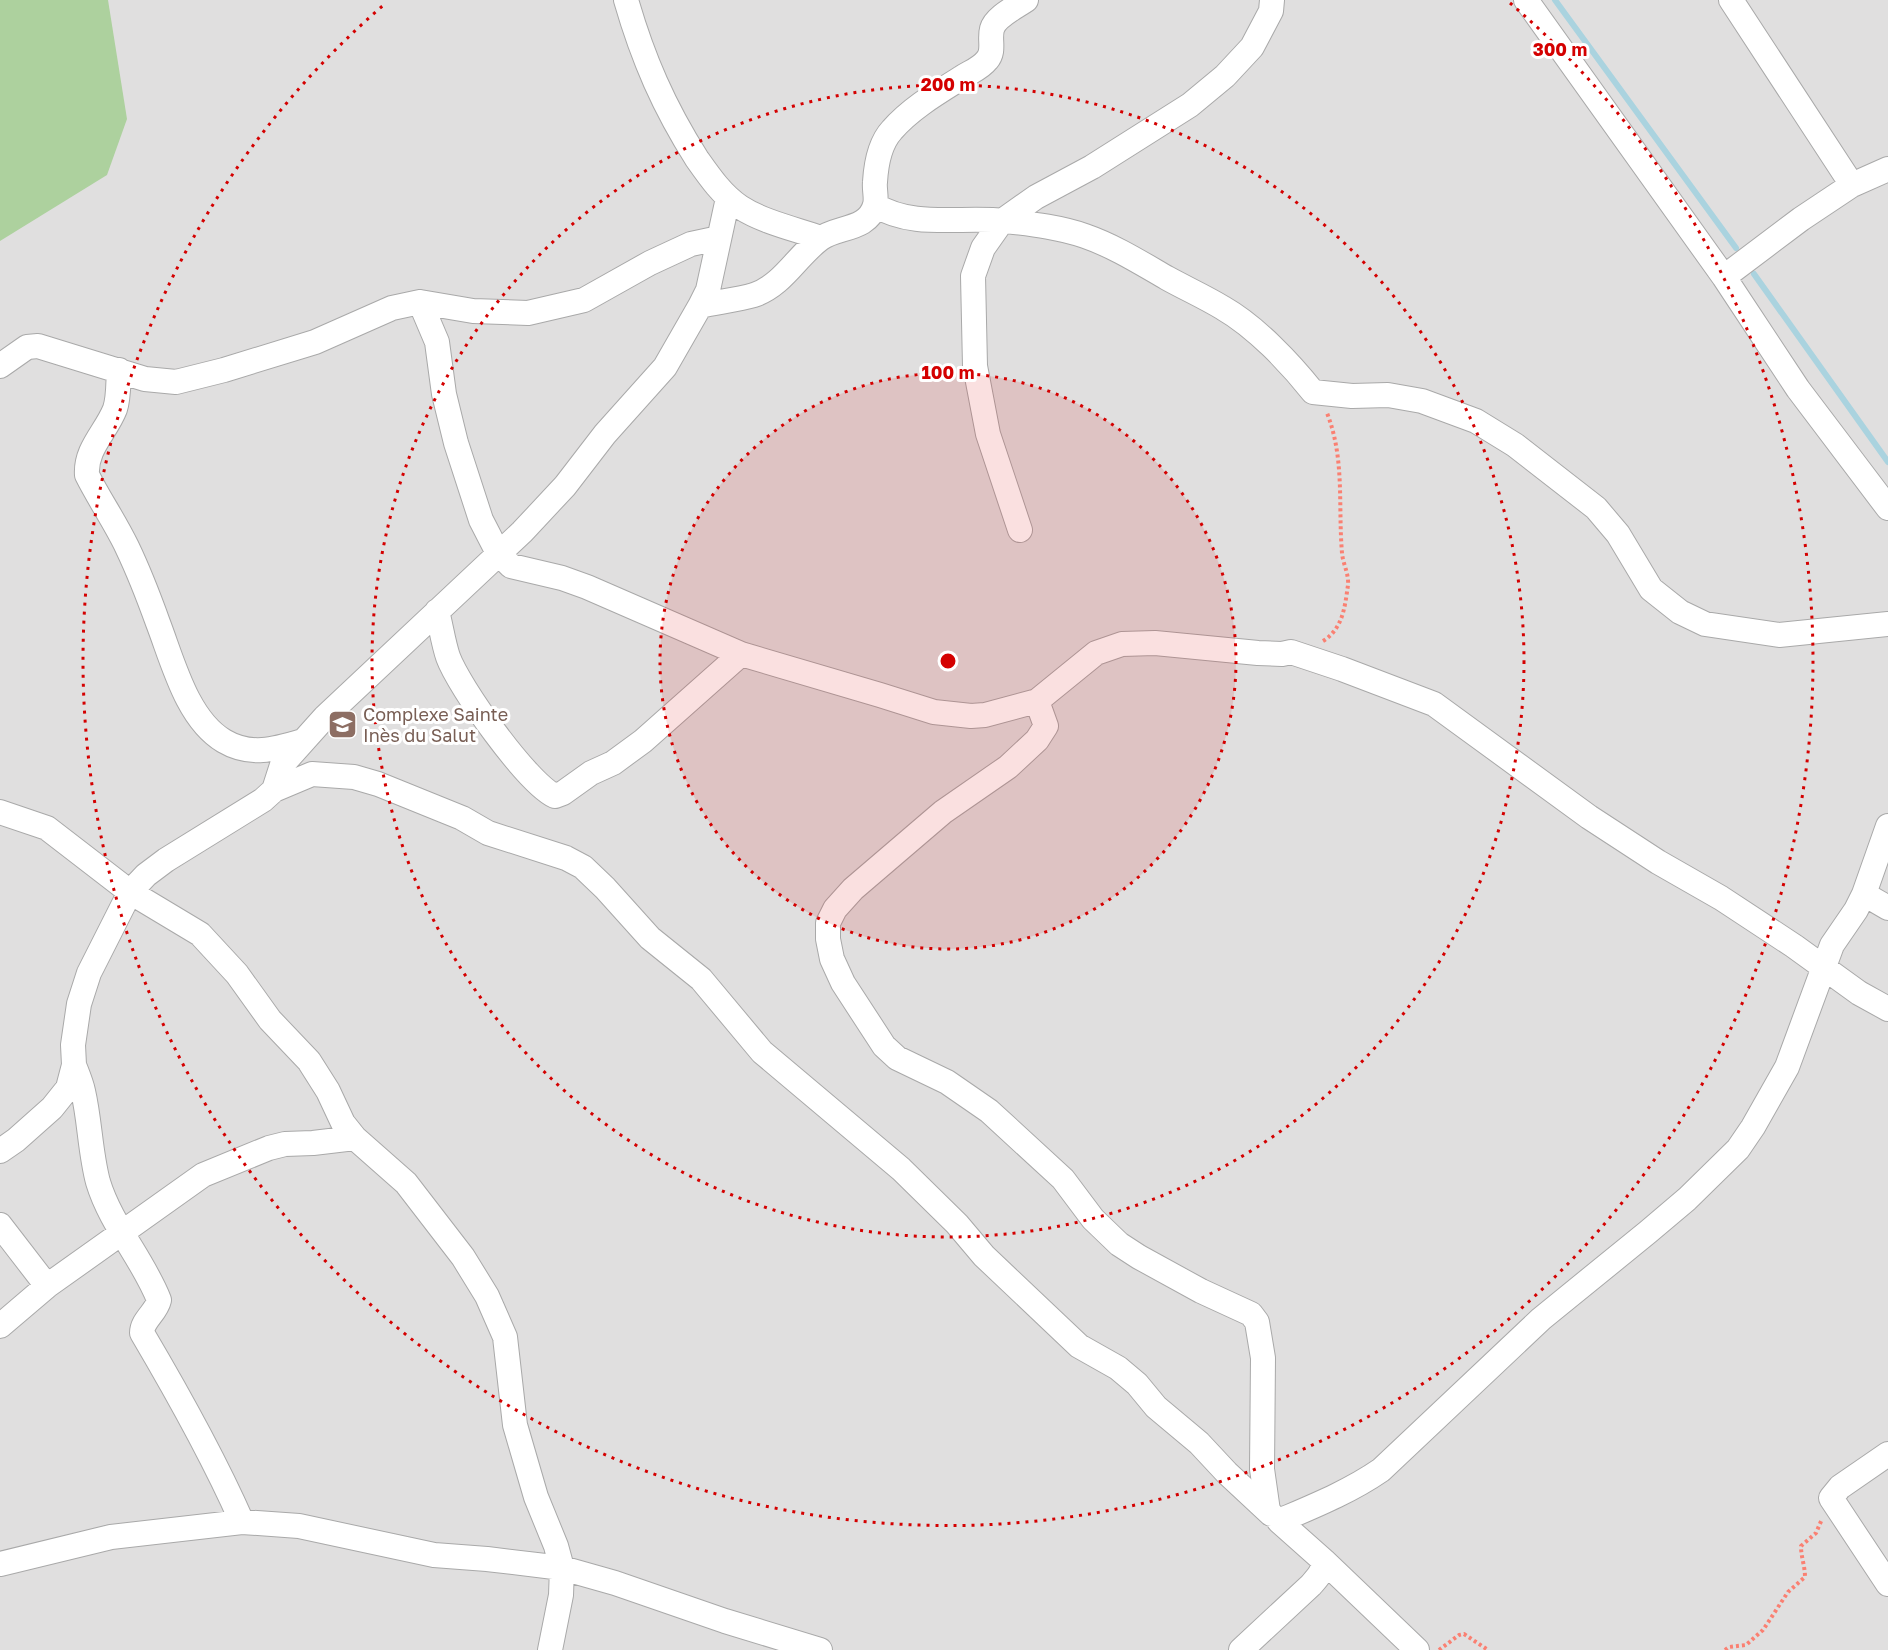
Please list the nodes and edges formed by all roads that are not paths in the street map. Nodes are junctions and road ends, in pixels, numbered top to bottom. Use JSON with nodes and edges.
{"nodes":[{"id":1,"x":626,"y":0,"type":"edge"},
{"id":2,"x":1272,"y":0,"type":"edge"},
{"id":3,"x":1731,"y":0,"type":"edge"},
{"id":4,"x":1020,"y":2,"type":"edge"},
{"id":5,"x":1530,"y":2,"type":"edge"},
{"id":6,"x":1888,"y":170,"type":"edge"},
{"id":7,"x":1852,"y":185,"type":"junction"},
{"id":8,"x":728,"y":198,"type":"junction"},
{"id":9,"x":875,"y":205,"type":"junction"},
{"id":10,"x":1002,"y":220,"type":"junction"},
{"id":11,"x":719,"y":238,"type":"junction"},
{"id":12,"x":821,"y":238,"type":"junction"},
{"id":13,"x":1724,"y":277,"type":"junction"},
{"id":14,"x":420,"y":302,"type":"junction"},
{"id":15,"x":700,"y":306,"type":"junction"},
{"id":16,"x":0,"y":366,"type":"edge"},
{"id":17,"x":119,"y":370,"type":"junction"},
{"id":18,"x":1888,"y":508,"type":"edge"},
{"id":19,"x":1020,"y":530,"type":"dead end"},
{"id":20,"x":498,"y":553,"type":"junction"},
{"id":21,"x":437,"y":611,"type":"junction"},
{"id":22,"x":1888,"y":624,"type":"edge"},
{"id":23,"x":741,"y":654,"type":"junction"},
{"id":24,"x":1037,"y":701,"type":"junction"},
{"id":25,"x":303,"y":741,"type":"junction"},
{"id":26,"x":274,"y":790,"type":"junction"},
{"id":27,"x":0,"y":812,"type":"edge"},
{"id":28,"x":1888,"y":826,"type":"edge"},
{"id":29,"x":130,"y":891,"type":"junction"},
{"id":30,"x":1864,"y":894,"type":"junction"},
{"id":31,"x":1888,"y":908,"type":"edge"},
{"id":32,"x":1823,"y":969,"type":"junction"},
{"id":33,"x":1888,"y":1009,"type":"edge"},
{"id":34,"x":74,"y":1065,"type":"junction"},
{"id":35,"x":355,"y":1138,"type":"junction"},
{"id":36,"x":0,"y":1151,"type":"edge"},
{"id":37,"x":0,"y":1225,"type":"edge"},
{"id":38,"x":122,"y":1233,"type":"junction"},
{"id":39,"x":46,"y":1286,"type":"junction"},
{"id":40,"x":0,"y":1326,"type":"edge"},
{"id":41,"x":1888,"y":1454,"type":"edge"},
{"id":42,"x":1274,"y":1516,"type":"junction"},
{"id":43,"x":242,"y":1522,"type":"junction"},
{"id":44,"x":1324,"y":1561,"type":"junction"},
{"id":45,"x":0,"y":1564,"type":"edge"},
{"id":46,"x":562,"y":1568,"type":"junction"},
{"id":47,"x":1888,"y":1584,"type":"edge"},
{"id":48,"x":550,"y":1650,"type":"edge"},
{"id":49,"x":820,"y":1650,"type":"edge"},
{"id":50,"x":1241,"y":1650,"type":"edge"},
{"id":51,"x":1417,"y":1650,"type":"edge"}],
"edges":[{"from":1,"to":8,"type":"street"},
{"from":2,"to":10,"type":"street"},
{"from":3,"to":7,"type":"street"},
{"from":4,"to":9,"type":"street"},
{"from":5,"to":13,"type":"street"},
{"from":6,"to":7,"type":"street"},
{"from":7,"to":13,"type":"street"},
{"from":8,"to":11,"type":"street"},
{"from":8,"to":12,"type":"street"},
{"from":9,"to":10,"type":"street"},
{"from":9,"to":12,"type":"street"},
{"from":10,"to":19,"type":"street"},
{"from":10,"to":22,"type":"street"},
{"from":11,"to":14,"type":"street"},
{"from":11,"to":15,"type":"street"},
{"from":12,"to":15,"type":"street"},
{"from":13,"to":18,"type":"street"},
{"from":14,"to":17,"type":"street"},
{"from":14,"to":20,"type":"street"},
{"from":15,"to":20,"type":"street"},
{"from":16,"to":17,"type":"street"},
{"from":17,"to":25,"type":"street"},
{"from":20,"to":21,"type":"street"},
{"from":20,"to":23,"type":"street"},
{"from":21,"to":23,"type":"street"},
{"from":21,"to":25,"type":"street"},
{"from":23,"to":24,"type":"street"},
{"from":24,"to":32,"type":"street"},
{"from":24,"to":42,"type":"street"},
{"from":25,"to":26,"type":"street"},
{"from":26,"to":29,"type":"street"},
{"from":26,"to":42,"type":"street"},
{"from":27,"to":29,"type":"street"},
{"from":28,"to":30,"type":"street"},
{"from":29,"to":34,"type":"street"},
{"from":29,"to":35,"type":"street"},
{"from":30,"to":31,"type":"street"},
{"from":30,"to":32,"type":"street"},
{"from":32,"to":33,"type":"street"},
{"from":32,"to":42,"type":"street"},
{"from":34,"to":36,"type":"street"},
{"from":34,"to":38,"type":"street"},
{"from":35,"to":38,"type":"street"},
{"from":35,"to":46,"type":"street"},
{"from":37,"to":39,"type":"street"},
{"from":38,"to":39,"type":"street"},
{"from":38,"to":43,"type":"street"},
{"from":39,"to":40,"type":"street"},
{"from":41,"to":47,"type":"street"},
{"from":42,"to":44,"type":"street"},
{"from":43,"to":45,"type":"street"},
{"from":43,"to":46,"type":"street"},
{"from":44,"to":50,"type":"street"},
{"from":44,"to":51,"type":"street"},
{"from":46,"to":48,"type":"street"},
{"from":46,"to":49,"type":"street"}]}
